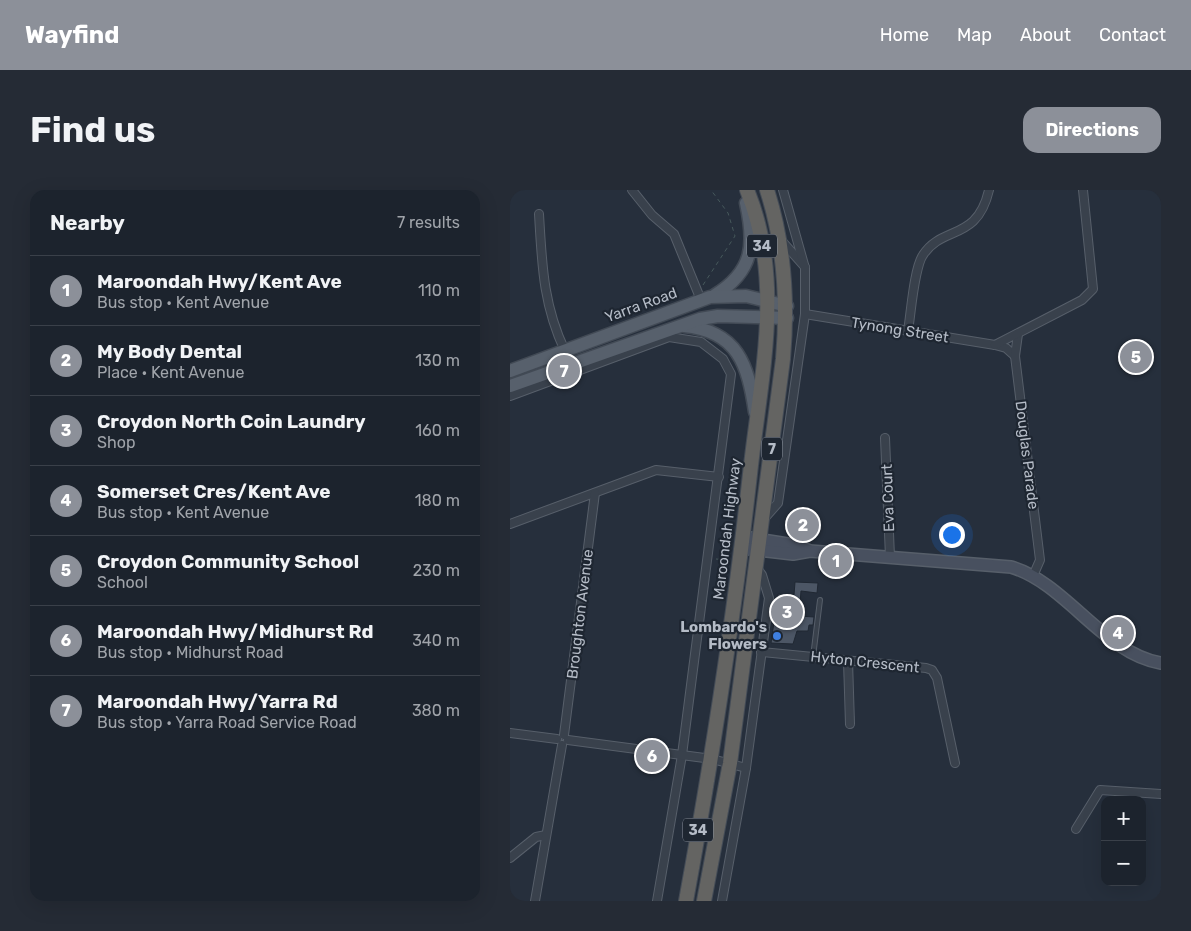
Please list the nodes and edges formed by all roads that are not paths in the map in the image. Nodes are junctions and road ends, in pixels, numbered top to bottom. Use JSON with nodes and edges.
{"nodes":[{"id":1,"x":632,"y":190,"type":"edge"},
{"id":2,"x":743,"y":190,"type":"edge"},
{"id":3,"x":747,"y":190,"type":"edge"},
{"id":4,"x":767,"y":190,"type":"edge"},
{"id":5,"x":783,"y":190,"type":"edge"},
{"id":6,"x":989,"y":190,"type":"edge"},
{"id":7,"x":1083,"y":190,"type":"edge"},
{"id":8,"x":539,"y":214,"type":"dead end"},
{"id":9,"x":780,"y":238,"type":"junction"},
{"id":10,"x":805,"y":268,"type":"junction"},
{"id":11,"x":703,"y":297,"type":"junction"},
{"id":12,"x":768,"y":303,"type":"junction"},
{"id":13,"x":787,"y":312,"type":"junction"},
{"id":14,"x":804,"y":314,"type":"junction"},
{"id":15,"x":718,"y":316,"type":"junction"},
{"id":16,"x":768,"y":318,"type":"junction"},
{"id":17,"x":675,"y":326,"type":"junction"},
{"id":18,"x":908,"y":331,"type":"junction"},
{"id":19,"x":617,"y":332,"type":"junction"},
{"id":20,"x":1018,"y":334,"type":"junction"},
{"id":21,"x":995,"y":345,"type":"junction"},
{"id":22,"x":624,"y":349,"type":"junction"},
{"id":23,"x":565,"y":351,"type":"junction"},
{"id":24,"x":1015,"y":356,"type":"junction"},
{"id":25,"x":510,"y":371,"type":"edge"},
{"id":26,"x":510,"y":386,"type":"edge"},
{"id":27,"x":510,"y":396,"type":"edge"},
{"id":28,"x":756,"y":422,"type":"junction"},
{"id":29,"x":886,"y":438,"type":"dead end"},
{"id":30,"x":719,"y":477,"type":"junction"},
{"id":31,"x":595,"y":493,"type":"junction"},
{"id":32,"x":763,"y":520,"type":"junction"},
{"id":33,"x":510,"y":524,"type":"edge"},
{"id":34,"x":743,"y":543,"type":"junction"},
{"id":35,"x":760,"y":545,"type":"junction"},
{"id":36,"x":890,"y":557,"type":"junction"},
{"id":37,"x":757,"y":568,"type":"junction"},
{"id":38,"x":1033,"y":576,"type":"junction"},
{"id":39,"x":820,"y":600,"type":"dead end"},
{"id":40,"x":761,"y":652,"type":"junction"},
{"id":41,"x":813,"y":657,"type":"junction"},
{"id":42,"x":848,"y":661,"type":"junction"},
{"id":43,"x":1161,"y":663,"type":"edge"},
{"id":44,"x":850,"y":724,"type":"dead end"},
{"id":45,"x":510,"y":733,"type":"edge"},
{"id":46,"x":563,"y":740,"type":"junction"},
{"id":47,"x":682,"y":755,"type":"junction"},
{"id":48,"x":712,"y":759,"type":"junction"},
{"id":49,"x":730,"y":763,"type":"junction"},
{"id":50,"x":955,"y":763,"type":"dead end"},
{"id":51,"x":746,"y":768,"type":"junction"},
{"id":52,"x":1161,"y":794,"type":"edge"},
{"id":53,"x":1076,"y":829,"type":"dead end"},
{"id":54,"x":546,"y":835,"type":"junction"},
{"id":55,"x":510,"y":858,"type":"edge"},
{"id":56,"x":535,"y":901,"type":"edge"},
{"id":57,"x":657,"y":901,"type":"edge"},
{"id":58,"x":686,"y":901,"type":"edge"},
{"id":59,"x":704,"y":901,"type":"edge"},
{"id":60,"x":722,"y":901,"type":"edge"}],
"edges":[{"from":1,"to":11,"type":"street"},
{"from":2,"to":11,"type":"main road"},
{"from":3,"to":12,"type":"highway","name":"Maroondah Highway","number":"34"},
{"from":4,"to":9,"type":"highway","number":"34"},
{"from":5,"to":10,"type":"street"},
{"from":6,"to":18,"type":"street"},
{"from":7,"to":20,"type":"street"},
{"from":8,"to":23,"type":"street"},
{"from":9,"to":10,"type":"street"},
{"from":9,"to":13,"type":"highway","number":"34"},
{"from":10,"to":14,"type":"street"},
{"from":11,"to":12,"type":"main road","name":"Yarra Road"},
{"from":11,"to":15,"type":"main road"},
{"from":11,"to":19,"type":"main road","name":"Yarra Road"},
{"from":12,"to":13,"type":"main road","name":"Yarra Road"},
{"from":12,"to":16,"type":"highway","name":"Maroondah Highway","number":"34"},
{"from":13,"to":16,"type":"main road","name":"Yarra Road"},
{"from":13,"to":32,"type":"highway","number":"7"},
{"from":14,"to":18,"type":"street","name":"Tynong Street"},
{"from":14,"to":32,"type":"street"},
{"from":15,"to":16,"type":"main road","name":"Yarra Road"},
{"from":15,"to":17,"type":"main road","name":"Yarra Road"},
{"from":16,"to":28,"type":"highway","name":"Maroondah Highway","number":"7"},
{"from":17,"to":22,"type":"main road","name":"Yarra Road"},
{"from":17,"to":28,"type":"main road"},
{"from":18,"to":21,"type":"street","name":"Tynong Street"},
{"from":19,"to":22,"type":"main road"},
{"from":19,"to":23,"type":"main road","name":"Yarra Road"},
{"from":20,"to":21,"type":"street"},
{"from":20,"to":24,"type":"street","name":"Douglas Parade"},
{"from":21,"to":24,"type":"street","name":"Tynong Street"},
{"from":22,"to":26,"type":"main road","name":"Yarra Road"},
{"from":22,"to":27,"type":"street"},
{"from":22,"to":30,"type":"street"},
{"from":23,"to":25,"type":"main road","name":"Yarra Road"},
{"from":24,"to":38,"type":"street","name":"Douglas Parade"},
{"from":28,"to":34,"type":"highway","name":"Maroondah Highway","number":"7"},
{"from":29,"to":36,"type":"street","name":"Eva Court"},
{"from":30,"to":31,"type":"street"},
{"from":30,"to":47,"type":"street"},
{"from":31,"to":33,"type":"street"},
{"from":31,"to":46,"type":"street","name":"Broughton Avenue"},
{"from":32,"to":35,"type":"highway","number":"7"},
{"from":34,"to":35,"type":"main road"},
{"from":34,"to":48,"type":"highway","name":"Maroondah Highway","number":"34"},
{"from":35,"to":36,"type":"main road"},
{"from":35,"to":37,"type":"highway","number":"34"},
{"from":36,"to":38,"type":"main road"},
{"from":37,"to":40,"type":"street"},
{"from":37,"to":49,"type":"highway","number":"34"},
{"from":38,"to":43,"type":"main road"},
{"from":39,"to":41,"type":"lane"},
{"from":40,"to":41,"type":"street","name":"Hyton Crescent"},
{"from":40,"to":51,"type":"street"},
{"from":41,"to":42,"type":"street","name":"Hyton Crescent"},
{"from":42,"to":44,"type":"street"},
{"from":42,"to":50,"type":"street","name":"Hyton Crescent"},
{"from":45,"to":46,"type":"street"},
{"from":46,"to":47,"type":"street"},
{"from":46,"to":54,"type":"street","name":"Broughton Avenue"},
{"from":47,"to":48,"type":"street"},
{"from":47,"to":57,"type":"street"},
{"from":48,"to":49,"type":"street"},
{"from":48,"to":58,"type":"highway","name":"Maroondah Highway","number":"34"},
{"from":49,"to":51,"type":"street"},
{"from":49,"to":59,"type":"highway","number":"34"},
{"from":51,"to":60,"type":"street"},
{"from":52,"to":53,"type":"street"},
{"from":54,"to":55,"type":"street"},
{"from":54,"to":56,"type":"street","name":"Broughton Avenue"}]}
